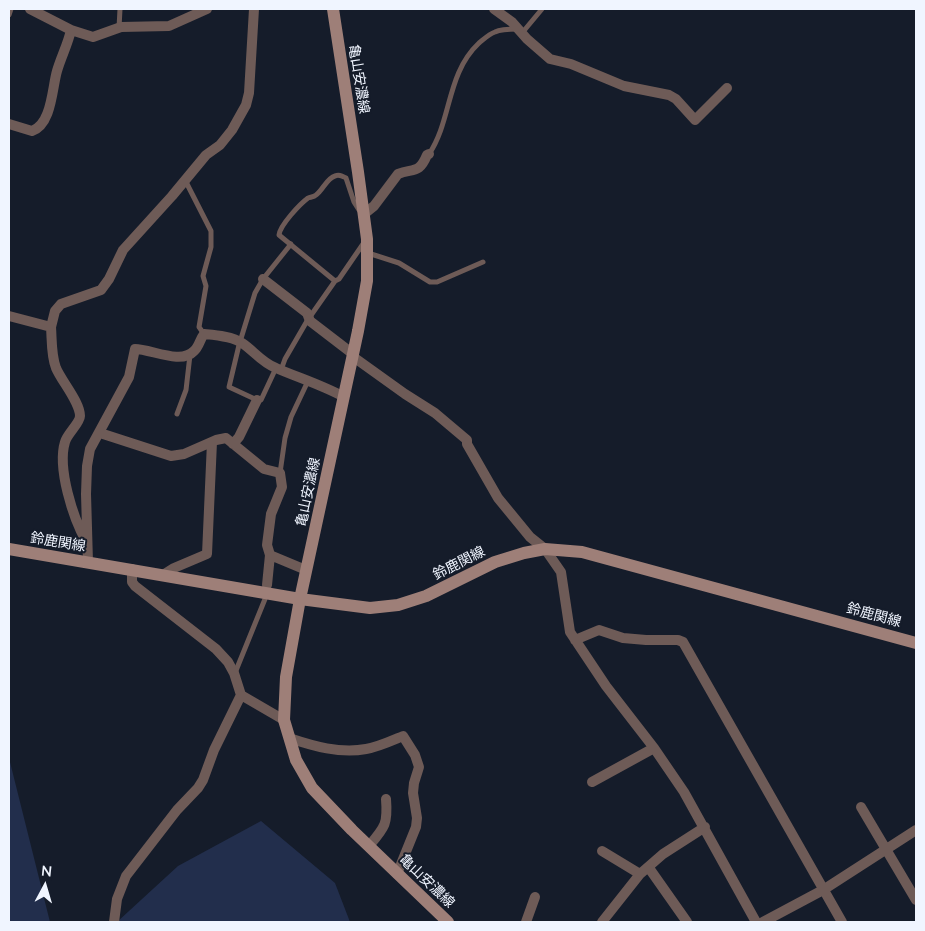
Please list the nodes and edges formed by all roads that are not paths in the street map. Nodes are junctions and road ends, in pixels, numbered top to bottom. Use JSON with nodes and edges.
{"nodes":[{"id":1,"x":11,"y":9,"type":"edge"},
{"id":2,"x":30,"y":9,"type":"edge"},
{"id":3,"x":120,"y":9,"type":"edge"},
{"id":4,"x":206,"y":9,"type":"edge"},
{"id":5,"x":254,"y":9,"type":"edge"},
{"id":6,"x":333,"y":9,"type":"edge"},
{"id":7,"x":494,"y":9,"type":"edge"},
{"id":8,"x":542,"y":9,"type":"edge"},
{"id":9,"x":9,"y":15,"type":"edge"},
{"id":10,"x":119,"y":28,"type":"junction"},
{"id":11,"x":71,"y":30,"type":"junction"},
{"id":12,"x":520,"y":31,"type":"junction"},
{"id":13,"x":727,"y":88,"type":"dead end"},
{"id":14,"x":9,"y":124,"type":"edge"},
{"id":15,"x":430,"y":154,"type":"joint"},
{"id":16,"x":185,"y":180,"type":"junction"},
{"id":17,"x":364,"y":214,"type":"junction"},
{"id":18,"x":367,"y":239,"type":"junction"},
{"id":19,"x":291,"y":244,"type":"junction"},
{"id":20,"x":368,"y":253,"type":"junction"},
{"id":21,"x":483,"y":262,"type":"dead end"},
{"id":22,"x":263,"y":279,"type":"junction"},
{"id":23,"x":335,"y":281,"type":"junction"},
{"id":24,"x":9,"y":316,"type":"edge"},
{"id":25,"x":309,"y":318,"type":"junction"},
{"id":26,"x":51,"y":327,"type":"junction"},
{"id":27,"x":204,"y":334,"type":"junction"},
{"id":28,"x":240,"y":341,"type":"junction"},
{"id":29,"x":190,"y":355,"type":"junction"},
{"id":30,"x":353,"y":355,"type":"junction"},
{"id":31,"x":278,"y":369,"type":"junction"},
{"id":32,"x":309,"y":380,"type":"junction"},
{"id":33,"x":344,"y":396,"type":"junction"},
{"id":34,"x":257,"y":400,"type":"junction"},
{"id":35,"x":178,"y":414,"type":"dead end"},
{"id":36,"x":100,"y":433,"type":"junction"},
{"id":37,"x":212,"y":442,"type":"junction"},
{"id":38,"x":233,"y":444,"type":"junction"},
{"id":39,"x":280,"y":473,"type":"junction"},
{"id":40,"x":88,"y":544,"type":"junction"},
{"id":41,"x":9,"y":548,"type":"edge"},
{"id":42,"x":545,"y":549,"type":"junction"},
{"id":43,"x":270,"y":555,"type":"junction"},
{"id":44,"x":88,"y":562,"type":"junction"},
{"id":45,"x":132,"y":569,"type":"junction"},
{"id":46,"x":306,"y":570,"type":"junction"},
{"id":47,"x":163,"y":575,"type":"junction"},
{"id":48,"x":267,"y":585,"type":"dead end"},
{"id":49,"x":265,"y":599,"type":"dead end"},
{"id":50,"x":300,"y":599,"type":"junction"},
{"id":51,"x":575,"y":640,"type":"junction"},
{"id":52,"x":916,"y":643,"type":"edge"},
{"id":53,"x":234,"y":674,"type":"junction"},
{"id":54,"x":241,"y":695,"type":"junction"},
{"id":55,"x":284,"y":720,"type":"junction"},
{"id":56,"x":289,"y":738,"type":"junction"},
{"id":57,"x":654,"y":748,"type":"junction"},
{"id":58,"x":592,"y":782,"type":"dead end"},
{"id":59,"x":386,"y":799,"type":"dead end"},
{"id":60,"x":861,"y":807,"type":"dead end"},
{"id":61,"x":704,"y":827,"type":"junction"},
{"id":62,"x":916,"y":830,"type":"edge"},
{"id":63,"x":369,"y":846,"type":"junction"},
{"id":64,"x":886,"y":850,"type":"junction"},
{"id":65,"x":602,"y":851,"type":"dead end"},
{"id":66,"x":644,"y":871,"type":"junction"},
{"id":67,"x":396,"y":874,"type":"junction"},
{"id":68,"x":823,"y":890,"type":"junction"},
{"id":69,"x":535,"y":897,"type":"dead end"},
{"id":70,"x":916,"y":900,"type":"edge"},
{"id":71,"x":114,"y":922,"type":"edge"},
{"id":72,"x":448,"y":922,"type":"edge"},
{"id":73,"x":526,"y":922,"type":"edge"},
{"id":74,"x":602,"y":922,"type":"edge"},
{"id":75,"x":687,"y":922,"type":"edge"},
{"id":76,"x":756,"y":922,"type":"edge"},
{"id":77,"x":763,"y":922,"type":"edge"},
{"id":78,"x":842,"y":922,"type":"edge"}],
"edges":[{"from":1,"to":9,"type":"lane"},
{"from":2,"to":11,"type":"street"},
{"from":3,"to":10,"type":"lane"},
{"from":4,"to":10,"type":"street"},
{"from":5,"to":16,"type":"street"},
{"from":6,"to":17,"type":"main road","name":"亀山安濃線"},
{"from":7,"to":12,"type":"street"},
{"from":8,"to":12,"type":"lane"},
{"from":10,"to":11,"type":"street"},
{"from":11,"to":14,"type":"street"},
{"from":12,"to":13,"type":"street"},
{"from":12,"to":15,"type":"lane"},
{"from":15,"to":17,"type":"street"},
{"from":16,"to":26,"type":"street"},
{"from":16,"to":27,"type":"lane"},
{"from":17,"to":18,"type":"main road","name":"亀山安濃線"},
{"from":17,"to":19,"type":"lane"},
{"from":18,"to":20,"type":"main road","name":"亀山安濃線"},
{"from":18,"to":23,"type":"lane"},
{"from":19,"to":22,"type":"lane"},
{"from":19,"to":23,"type":"lane"},
{"from":20,"to":21,"type":"lane"},
{"from":20,"to":30,"type":"main road","name":"亀山安濃線"},
{"from":22,"to":25,"type":"street"},
{"from":22,"to":28,"type":"lane"},
{"from":23,"to":25,"type":"lane"},
{"from":24,"to":26,"type":"street"},
{"from":25,"to":30,"type":"street"},
{"from":25,"to":31,"type":"lane"},
{"from":26,"to":40,"type":"street"},
{"from":27,"to":28,"type":"street"},
{"from":27,"to":29,"type":"street"},
{"from":28,"to":31,"type":"street"},
{"from":28,"to":34,"type":"lane"},
{"from":29,"to":35,"type":"lane"},
{"from":29,"to":36,"type":"street"},
{"from":30,"to":33,"type":"main road","name":"亀山安濃線"},
{"from":30,"to":42,"type":"street"},
{"from":31,"to":32,"type":"street"},
{"from":31,"to":34,"type":"lane"},
{"from":32,"to":33,"type":"street"},
{"from":32,"to":39,"type":"lane"},
{"from":33,"to":46,"type":"main road","name":"亀山安濃線"},
{"from":34,"to":38,"type":"street"},
{"from":36,"to":37,"type":"street"},
{"from":36,"to":40,"type":"street"},
{"from":37,"to":38,"type":"street"},
{"from":37,"to":47,"type":"street"},
{"from":38,"to":39,"type":"street"},
{"from":39,"to":43,"type":"street"},
{"from":40,"to":44,"type":"street"},
{"from":41,"to":44,"type":"main road","name":"鈴鹿関線"},
{"from":42,"to":50,"type":"main road","name":"鈴鹿関線"},
{"from":42,"to":51,"type":"street"},
{"from":42,"to":52,"type":"main road","name":"鈴鹿関線"},
{"from":43,"to":46,"type":"street"},
{"from":43,"to":48,"type":"street"},
{"from":44,"to":45,"type":"main road","name":"鈴鹿関線"},
{"from":45,"to":47,"type":"main road","name":"鈴鹿関線"},
{"from":45,"to":53,"type":"street"},
{"from":46,"to":50,"type":"main road","name":"亀山安濃線"},
{"from":47,"to":50,"type":"main road","name":"鈴鹿関線"},
{"from":49,"to":53,"type":"lane"},
{"from":50,"to":55,"type":"main road","name":"亀山安濃線"},
{"from":51,"to":57,"type":"street"},
{"from":51,"to":68,"type":"street"},
{"from":53,"to":54,"type":"street"},
{"from":54,"to":55,"type":"street"},
{"from":54,"to":71,"type":"street"},
{"from":55,"to":56,"type":"main road","name":"亀山安濃線"},
{"from":56,"to":63,"type":"main road","name":"亀山安濃線"},
{"from":56,"to":67,"type":"street"},
{"from":57,"to":58,"type":"street"},
{"from":57,"to":61,"type":"street"},
{"from":59,"to":63,"type":"street"},
{"from":60,"to":64,"type":"street"},
{"from":61,"to":66,"type":"street"},
{"from":61,"to":76,"type":"street"},
{"from":62,"to":64,"type":"street"},
{"from":63,"to":67,"type":"main road","name":"亀山安濃線"},
{"from":64,"to":68,"type":"street"},
{"from":64,"to":70,"type":"street"},
{"from":65,"to":66,"type":"street"},
{"from":66,"to":74,"type":"street"},
{"from":66,"to":75,"type":"street"},
{"from":67,"to":72,"type":"main road","name":"亀山安濃線"},
{"from":68,"to":77,"type":"street"},
{"from":68,"to":78,"type":"street"},
{"from":69,"to":73,"type":"street"}]}
